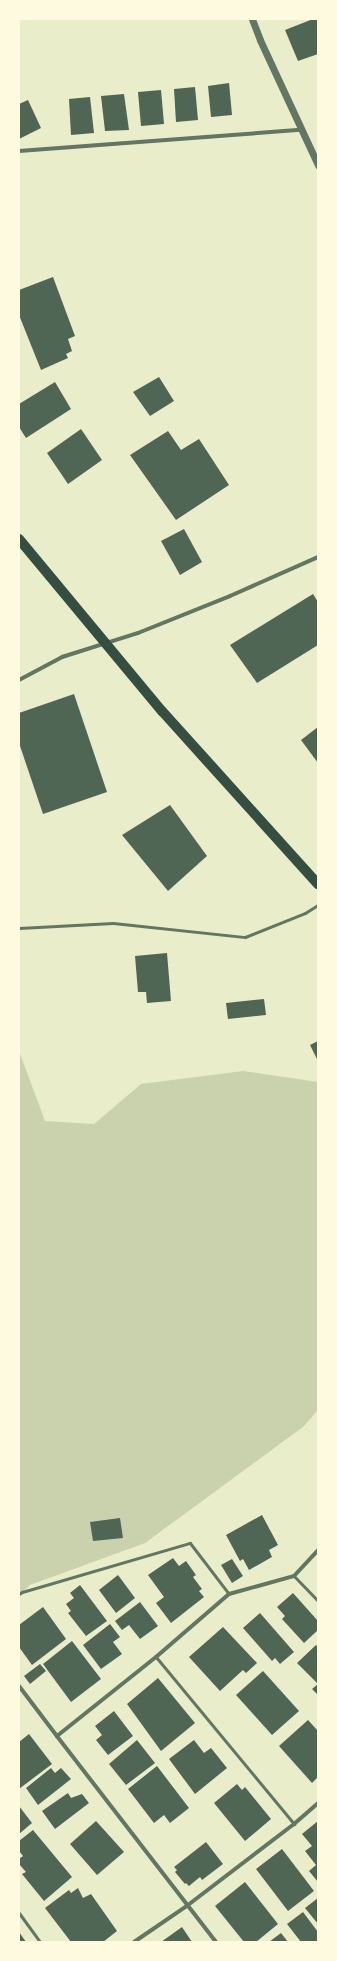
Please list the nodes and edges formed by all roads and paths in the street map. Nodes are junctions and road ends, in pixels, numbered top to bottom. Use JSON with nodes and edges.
{"nodes":[{"id":1,"x":252,"y":19,"type":"edge"},
{"id":2,"x":300,"y":130,"type":"junction"},
{"id":3,"x":19,"y":151,"type":"edge"},
{"id":4,"x":318,"y":165,"type":"edge"},
{"id":5,"x":19,"y":539,"type":"edge"},
{"id":6,"x":318,"y":557,"type":"edge"},
{"id":7,"x":105,"y":644,"type":"junction"},
{"id":8,"x":19,"y":680,"type":"edge"},
{"id":9,"x":318,"y":884,"type":"edge"},
{"id":10,"x":318,"y":905,"type":"edge"},
{"id":11,"x":19,"y":928,"type":"edge"},
{"id":12,"x":318,"y":1550,"type":"edge"},
{"id":13,"x":294,"y":1576,"type":"junction"},
{"id":14,"x":19,"y":1594,"type":"edge"},
{"id":15,"x":228,"y":1594,"type":"junction"},
{"id":16,"x":318,"y":1601,"type":"edge"},
{"id":17,"x":156,"y":1657,"type":"junction"},
{"id":18,"x":19,"y":1686,"type":"edge"},
{"id":19,"x":58,"y":1736,"type":"junction"},
{"id":20,"x":318,"y":1803,"type":"edge"},
{"id":21,"x":294,"y":1824,"type":"junction"},
{"id":22,"x":188,"y":1905,"type":"junction"},
{"id":23,"x":19,"y":1913,"type":"edge"},
{"id":24,"x":40,"y":1942,"type":"edge"},
{"id":25,"x":134,"y":1942,"type":"edge"},
{"id":26,"x":216,"y":1942,"type":"edge"}],
"edges":[{"from":1,"to":2,"type":"street"},
{"from":2,"to":3,"type":"street"},
{"from":2,"to":4,"type":"street"},
{"from":5,"to":7,"type":"main road"},
{"from":6,"to":7,"type":"street"},
{"from":7,"to":8,"type":"street"},
{"from":7,"to":9,"type":"main road"},
{"from":10,"to":11,"type":"lane"},
{"from":12,"to":13,"type":"street"},
{"from":13,"to":15,"type":"street"},
{"from":13,"to":16,"type":"lane"},
{"from":14,"to":15,"type":"lane"},
{"from":15,"to":17,"type":"street"},
{"from":17,"to":19,"type":"street"},
{"from":17,"to":21,"type":"lane"},
{"from":18,"to":19,"type":"street"},
{"from":19,"to":22,"type":"street"},
{"from":20,"to":21,"type":"street"},
{"from":21,"to":22,"type":"street"},
{"from":22,"to":25,"type":"street"},
{"from":22,"to":26,"type":"street"},
{"from":23,"to":24,"type":"lane"}]}
